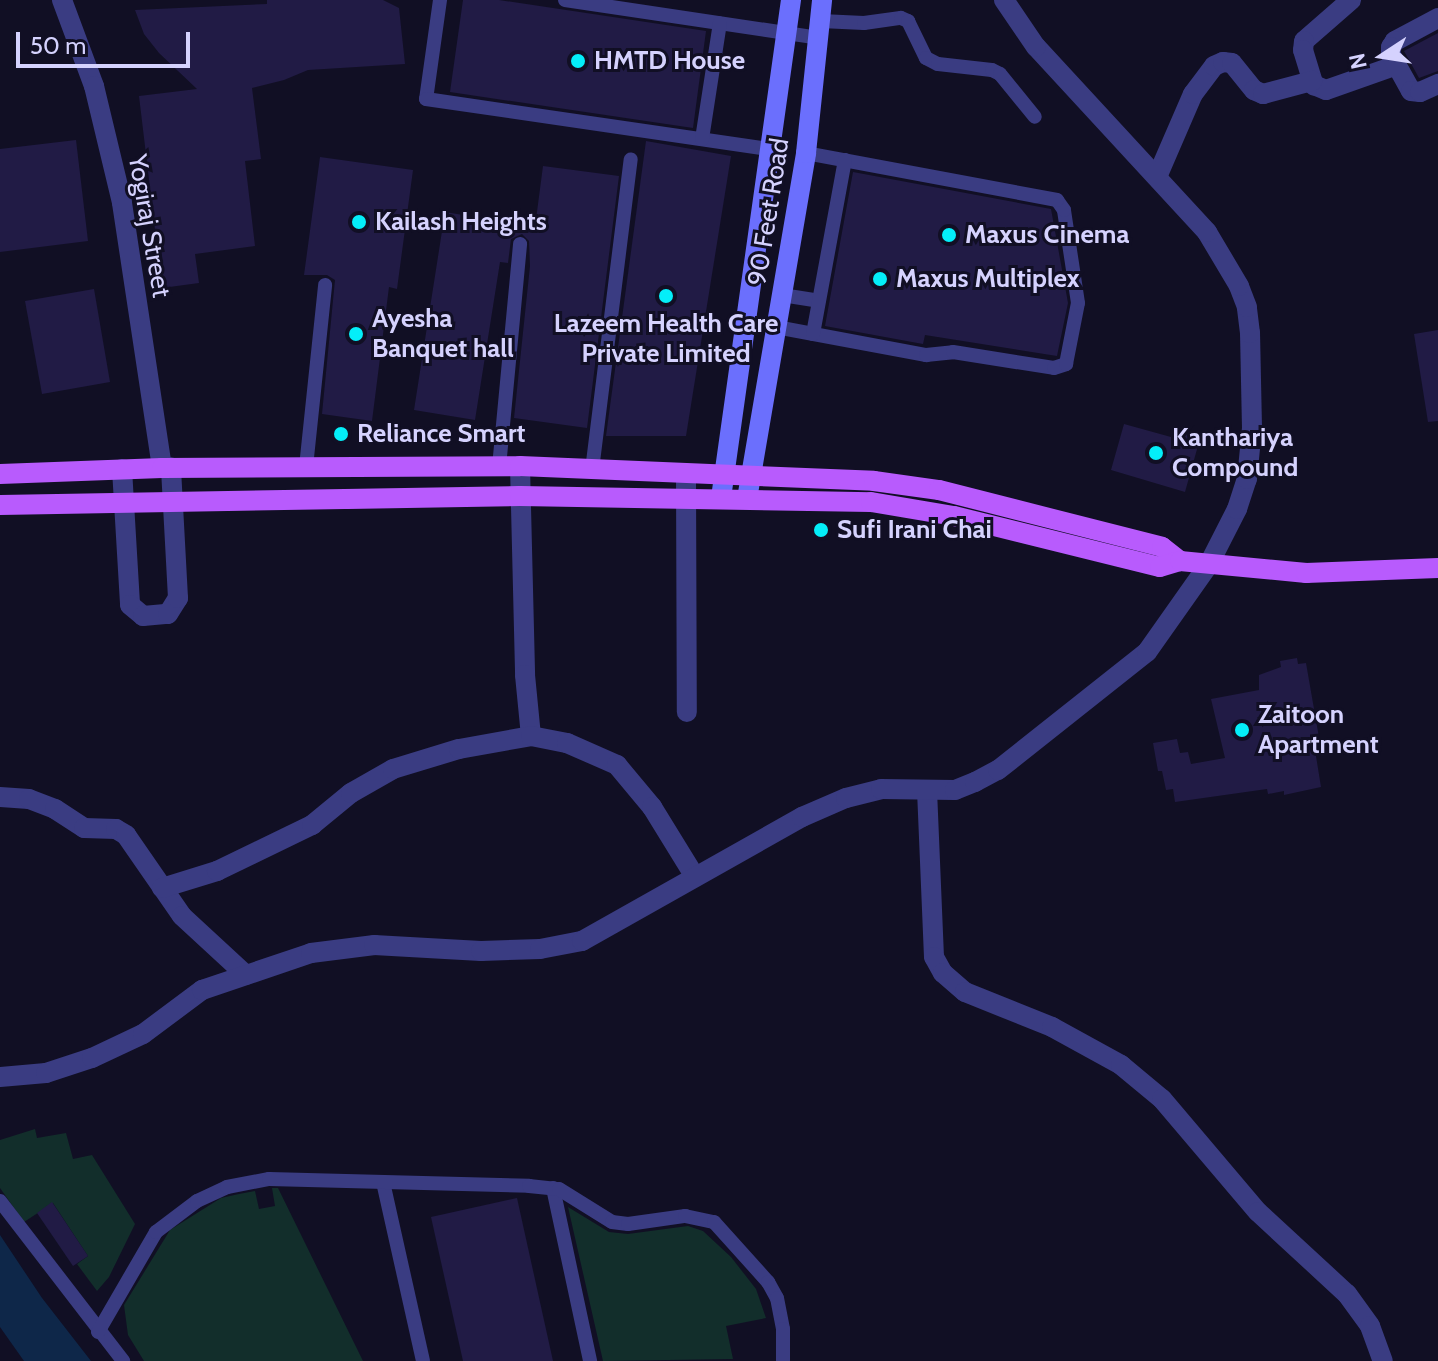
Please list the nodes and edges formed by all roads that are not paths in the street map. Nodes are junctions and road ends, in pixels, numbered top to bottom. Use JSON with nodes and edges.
{"nodes":[{"id":1,"x":62,"y":0,"type":"edge"},
{"id":2,"x":440,"y":0,"type":"edge"},
{"id":3,"x":565,"y":0,"type":"edge"},
{"id":4,"x":791,"y":0,"type":"edge"},
{"id":5,"x":1004,"y":0,"type":"edge"},
{"id":6,"x":1351,"y":0,"type":"edge"},
{"id":7,"x":1438,"y":18,"type":"edge"},
{"id":8,"x":821,"y":20,"type":"edge"},
{"id":9,"x":720,"y":23,"type":"junction"},
{"id":10,"x":785,"y":33,"type":"junction"},
{"id":11,"x":1397,"y":65,"type":"junction"},
{"id":12,"x":1312,"y":81,"type":"junction"},
{"id":13,"x":1438,"y":84,"type":"edge"},
{"id":14,"x":1035,"y":117,"type":"dead end"},
{"id":15,"x":702,"y":139,"type":"junction"},
{"id":16,"x":767,"y":149,"type":"junction"},
{"id":17,"x":806,"y":153,"type":"junction"},
{"id":18,"x":631,"y":159,"type":"dead end"},
{"id":19,"x":845,"y":160,"type":"junction"},
{"id":20,"x":1157,"y":177,"type":"junction"},
{"id":21,"x":520,"y":244,"type":"dead end"},
{"id":22,"x":325,"y":285,"type":"dead end"},
{"id":23,"x":782,"y":295,"type":"junction"},
{"id":24,"x":819,"y":301,"type":"junction"},
{"id":25,"x":776,"y":327,"type":"junction"},
{"id":26,"x":813,"y":334,"type":"junction"},
{"id":27,"x":510,"y":466,"type":"junction"},
{"id":28,"x":306,"y":467,"type":"junction"},
{"id":29,"x":166,"y":468,"type":"junction"},
{"id":30,"x":122,"y":469,"type":"junction"},
{"id":31,"x":592,"y":470,"type":"junction"},
{"id":32,"x":0,"y":474,"type":"edge"},
{"id":33,"x":686,"y":476,"type":"junction"},
{"id":34,"x":724,"y":477,"type":"junction"},
{"id":35,"x":751,"y":478,"type":"junction"},
{"id":36,"x":520,"y":496,"type":"junction"},
{"id":37,"x":687,"y":498,"type":"junction"},
{"id":38,"x":721,"y":498,"type":"junction"},
{"id":39,"x":747,"y":499,"type":"junction"},
{"id":40,"x":173,"y":501,"type":"junction"},
{"id":41,"x":124,"y":502,"type":"junction"},
{"id":42,"x":0,"y":505,"type":"edge"},
{"id":43,"x":1180,"y":561,"type":"junction"},
{"id":44,"x":1209,"y":564,"type":"junction"},
{"id":45,"x":1438,"y":568,"type":"edge"},
{"id":46,"x":687,"y":712,"type":"dead end"},
{"id":47,"x":531,"y":736,"type":"junction"},
{"id":48,"x":927,"y":790,"type":"junction"},
{"id":49,"x":0,"y":797,"type":"edge"},
{"id":50,"x":695,"y":877,"type":"junction"},
{"id":51,"x":162,"y":888,"type":"junction"},
{"id":52,"x":246,"y":975,"type":"junction"},
{"id":53,"x":0,"y":1077,"type":"edge"},
{"id":54,"x":383,"y":1182,"type":"junction"},
{"id":55,"x":553,"y":1188,"type":"junction"},
{"id":56,"x":0,"y":1201,"type":"edge"},
{"id":57,"x":98,"y":1332,"type":"junction"},
{"id":58,"x":123,"y":1361,"type":"edge"},
{"id":59,"x":423,"y":1361,"type":"edge"},
{"id":60,"x":590,"y":1361,"type":"edge"},
{"id":61,"x":783,"y":1361,"type":"edge"},
{"id":62,"x":1383,"y":1361,"type":"edge"}],
"edges":[{"from":1,"to":29,"type":"street","name":"Yogiraj Street"},
{"from":2,"to":15,"type":"lane"},
{"from":3,"to":9,"type":"lane"},
{"from":4,"to":10,"type":"street","name":"90 Feet Road"},
{"from":5,"to":20,"type":"street"},
{"from":6,"to":12,"type":"street"},
{"from":7,"to":11,"type":"street"},
{"from":8,"to":10,"type":"lane"},
{"from":8,"to":14,"type":"lane"},
{"from":8,"to":17,"type":"street","name":"90 Feet Road"},
{"from":9,"to":10,"type":"lane"},
{"from":9,"to":15,"type":"lane"},
{"from":10,"to":16,"type":"street","name":"90 Feet Road"},
{"from":11,"to":12,"type":"street"},
{"from":11,"to":13,"type":"street"},
{"from":12,"to":20,"type":"street"},
{"from":15,"to":16,"type":"lane"},
{"from":16,"to":34,"type":"street","name":"90 Feet Road"},
{"from":17,"to":19,"type":"lane"},
{"from":17,"to":23,"type":"street","name":"90 Feet Road"},
{"from":18,"to":31,"type":"lane"},
{"from":19,"to":24,"type":"lane"},
{"from":19,"to":26,"type":"lane"},
{"from":20,"to":44,"type":"street"},
{"from":21,"to":27,"type":"lane"},
{"from":22,"to":28,"type":"lane"},
{"from":23,"to":24,"type":"lane"},
{"from":23,"to":25,"type":"street","name":"90 Feet Road"},
{"from":24,"to":26,"type":"lane"},
{"from":25,"to":26,"type":"lane"},
{"from":25,"to":35,"type":"street","name":"90 Feet Road"},
{"from":27,"to":28,"type":"main road"},
{"from":27,"to":31,"type":"main road"},
{"from":27,"to":36,"type":"street"},
{"from":28,"to":29,"type":"main road"},
{"from":29,"to":30,"type":"main road"},
{"from":29,"to":40,"type":"street","name":"Yogiraj Street"},
{"from":30,"to":32,"type":"main road"},
{"from":30,"to":41,"type":"street"},
{"from":31,"to":33,"type":"main road"},
{"from":33,"to":34,"type":"main road"},
{"from":33,"to":37,"type":"street"},
{"from":34,"to":35,"type":"main road"},
{"from":34,"to":38,"type":"street","name":"90 Feet Road"},
{"from":35,"to":39,"type":"street","name":"90 Feet Road"},
{"from":35,"to":43,"type":"main road"},
{"from":36,"to":37,"type":"main road"},
{"from":36,"to":40,"type":"main road"},
{"from":36,"to":47,"type":"street"},
{"from":37,"to":38,"type":"main road"},
{"from":37,"to":46,"type":"street"},
{"from":38,"to":39,"type":"main road"},
{"from":39,"to":43,"type":"main road"},
{"from":40,"to":41,"type":"main road"},
{"from":40,"to":41,"type":"street","name":"Yogiraj Street"},
{"from":41,"to":42,"type":"main road"},
{"from":43,"to":44,"type":"main road"},
{"from":44,"to":45,"type":"main road"},
{"from":44,"to":48,"type":"street"},
{"from":47,"to":50,"type":"street"},
{"from":47,"to":51,"type":"street"},
{"from":48,"to":50,"type":"street"},
{"from":48,"to":62,"type":"street"},
{"from":49,"to":51,"type":"street"},
{"from":50,"to":52,"type":"street"},
{"from":51,"to":52,"type":"street"},
{"from":52,"to":53,"type":"street"},
{"from":54,"to":55,"type":"lane"},
{"from":54,"to":57,"type":"lane"},
{"from":54,"to":59,"type":"lane"},
{"from":55,"to":60,"type":"lane"},
{"from":55,"to":61,"type":"lane"},
{"from":56,"to":57,"type":"lane"},
{"from":57,"to":58,"type":"lane"}]}
